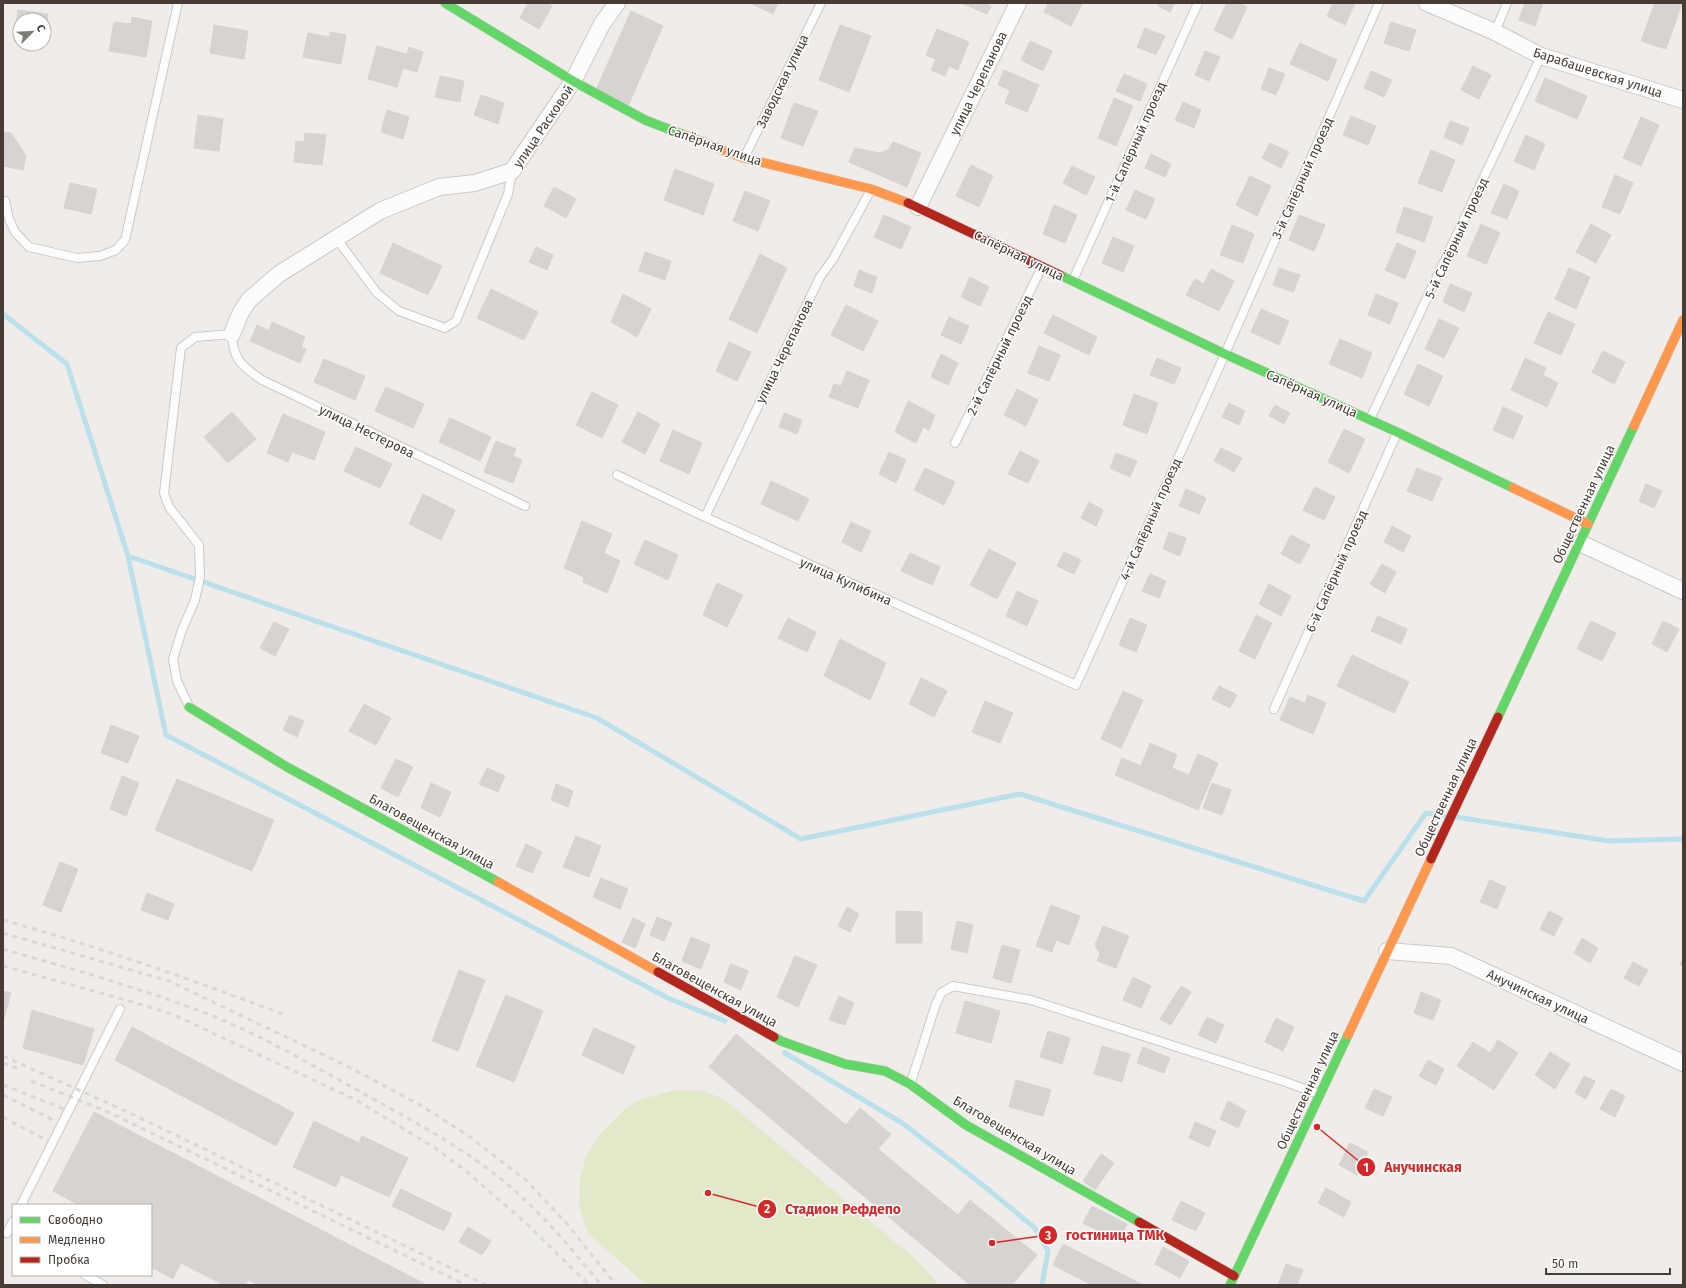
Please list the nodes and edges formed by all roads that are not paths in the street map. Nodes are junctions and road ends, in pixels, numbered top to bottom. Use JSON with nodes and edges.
{"nodes":[{"id":1,"x":178,"y":3,"type":"edge"},
{"id":2,"x":445,"y":3,"type":"edge"},
{"id":3,"x":617,"y":3,"type":"edge"},
{"id":4,"x":821,"y":3,"type":"edge"},
{"id":5,"x":1018,"y":3,"type":"edge"},
{"id":6,"x":1198,"y":3,"type":"edge"},
{"id":7,"x":1379,"y":3,"type":"edge"},
{"id":8,"x":1427,"y":3,"type":"edge"},
{"id":9,"x":1507,"y":3,"type":"edge"},
{"id":10,"x":1495,"y":32,"type":"junction"},
{"id":11,"x":1542,"y":56,"type":"junction"},
{"id":12,"x":573,"y":81,"type":"junction"},
{"id":13,"x":1683,"y":100,"type":"edge"},
{"id":14,"x":744,"y":158,"type":"junction"},
{"id":15,"x":512,"y":171,"type":"junction"},
{"id":16,"x":872,"y":189,"type":"junction"},
{"id":17,"x":5,"y":201,"type":"dead end"},
{"id":18,"x":918,"y":206,"type":"junction"},
{"id":19,"x":336,"y":238,"type":"junction"},
{"id":20,"x":1042,"y":266,"type":"junction"},
{"id":21,"x":1073,"y":281,"type":"junction"},
{"id":22,"x":1683,"y":320,"type":"edge"},
{"id":23,"x":232,"y":334,"type":"junction"},
{"id":24,"x":1225,"y":354,"type":"junction"},
{"id":25,"x":1370,"y":420,"type":"junction"},
{"id":26,"x":1397,"y":432,"type":"junction"},
{"id":27,"x":955,"y":443,"type":"dead end"},
{"id":28,"x":617,"y":475,"type":"dead end"},
{"id":29,"x":525,"y":506,"type":"dead end"},
{"id":30,"x":705,"y":517,"type":"junction"},
{"id":31,"x":1588,"y":524,"type":"junction"},
{"id":32,"x":1580,"y":543,"type":"junction"},
{"id":33,"x":1683,"y":591,"type":"edge"},
{"id":34,"x":1076,"y":685,"type":"joint"},
{"id":35,"x":189,"y":707,"type":"joint"},
{"id":36,"x":1274,"y":709,"type":"dead end"},
{"id":37,"x":1387,"y":951,"type":"junction"},
{"id":38,"x":120,"y":1009,"type":"dead end"},
{"id":39,"x":1683,"y":1063,"type":"edge"},
{"id":40,"x":910,"y":1084,"type":"junction"},
{"id":41,"x":1320,"y":1095,"type":"junction"},
{"id":42,"x":22,"y":1204,"type":"edge"},
{"id":43,"x":12,"y":1223,"type":"edge"},
{"id":44,"x":8,"y":1233,"type":"edge"},
{"id":45,"x":87,"y":1276,"type":"edge"},
{"id":46,"x":1234,"y":1276,"type":"junction"},
{"id":47,"x":103,"y":1285,"type":"edge"},
{"id":48,"x":1230,"y":1285,"type":"edge"}],
"edges":[{"from":1,"to":17,"type":"lane"},
{"from":2,"to":12,"type":"street","name":"Сапёрная улица"},
{"from":3,"to":12,"type":"street","name":"улица Расковой"},
{"from":4,"to":14,"type":"lane","name":"Заводская улица"},
{"from":5,"to":18,"type":"street","name":"улица Черепанова"},
{"from":6,"to":21,"type":"lane","name":"1-й Сапёрный проезд"},
{"from":7,"to":24,"type":"lane","name":"3-й Сапёрный проезд"},
{"from":8,"to":10,"type":"street","name":"Барабашевская улица"},
{"from":9,"to":10,"type":"lane"},
{"from":10,"to":11,"type":"street","name":"Барабашевская улица"},
{"from":11,"to":13,"type":"street","name":"Барабашевская улица"},
{"from":11,"to":25,"type":"lane","name":"5-й Сапёрный проезд"},
{"from":12,"to":14,"type":"street","name":"Сапёрная улица"},
{"from":12,"to":15,"type":"street","name":"улица Расковой"},
{"from":14,"to":16,"type":"street","name":"Сапёрная улица"},
{"from":15,"to":19,"type":"street"},
{"from":15,"to":19,"type":"lane","name":"улица Расковой"},
{"from":16,"to":18,"type":"street","name":"Сапёрная улица"},
{"from":16,"to":30,"type":"lane","name":"улица Черепанова"},
{"from":18,"to":20,"type":"street","name":"Сапёрная улица"},
{"from":19,"to":23,"type":"street"},
{"from":20,"to":21,"type":"street","name":"Сапёрная улица"},
{"from":20,"to":27,"type":"lane","name":"2-й Сапёрный проезд"},
{"from":21,"to":24,"type":"street","name":"Сапёрная улица"},
{"from":22,"to":31,"type":"street","name":"Общественная улица"},
{"from":23,"to":29,"type":"lane","name":"улица Нестерова"},
{"from":23,"to":35,"type":"lane"},
{"from":24,"to":25,"type":"street","name":"Сапёрная улица"},
{"from":24,"to":34,"type":"lane","name":"4-й Сапёрный проезд"},
{"from":25,"to":26,"type":"street","name":"Сапёрная улица"},
{"from":26,"to":31,"type":"street","name":"Сапёрная улица"},
{"from":26,"to":36,"type":"lane","name":"6-й Сапёрный проезд"},
{"from":28,"to":30,"type":"lane","name":"улица Кулибина"},
{"from":30,"to":34,"type":"lane","name":"улица Кулибина"},
{"from":31,"to":32,"type":"street","name":"Общественная улица"},
{"from":32,"to":33,"type":"street"},
{"from":32,"to":37,"type":"street","name":"Общественная улица"},
{"from":35,"to":40,"type":"street","name":"Благовещенская улица"},
{"from":37,"to":39,"type":"street","name":"Анучинская улица"},
{"from":37,"to":41,"type":"street","name":"Общественная улица"},
{"from":38,"to":42,"type":"lane"},
{"from":40,"to":41,"type":"lane"},
{"from":40,"to":46,"type":"street","name":"Благовещенская улица"},
{"from":41,"to":46,"type":"street","name":"Общественная улица"},
{"from":43,"to":44,"type":"lane"},
{"from":45,"to":47,"type":"lane"},
{"from":46,"to":48,"type":"street","name":"Общественная улица"}]}
